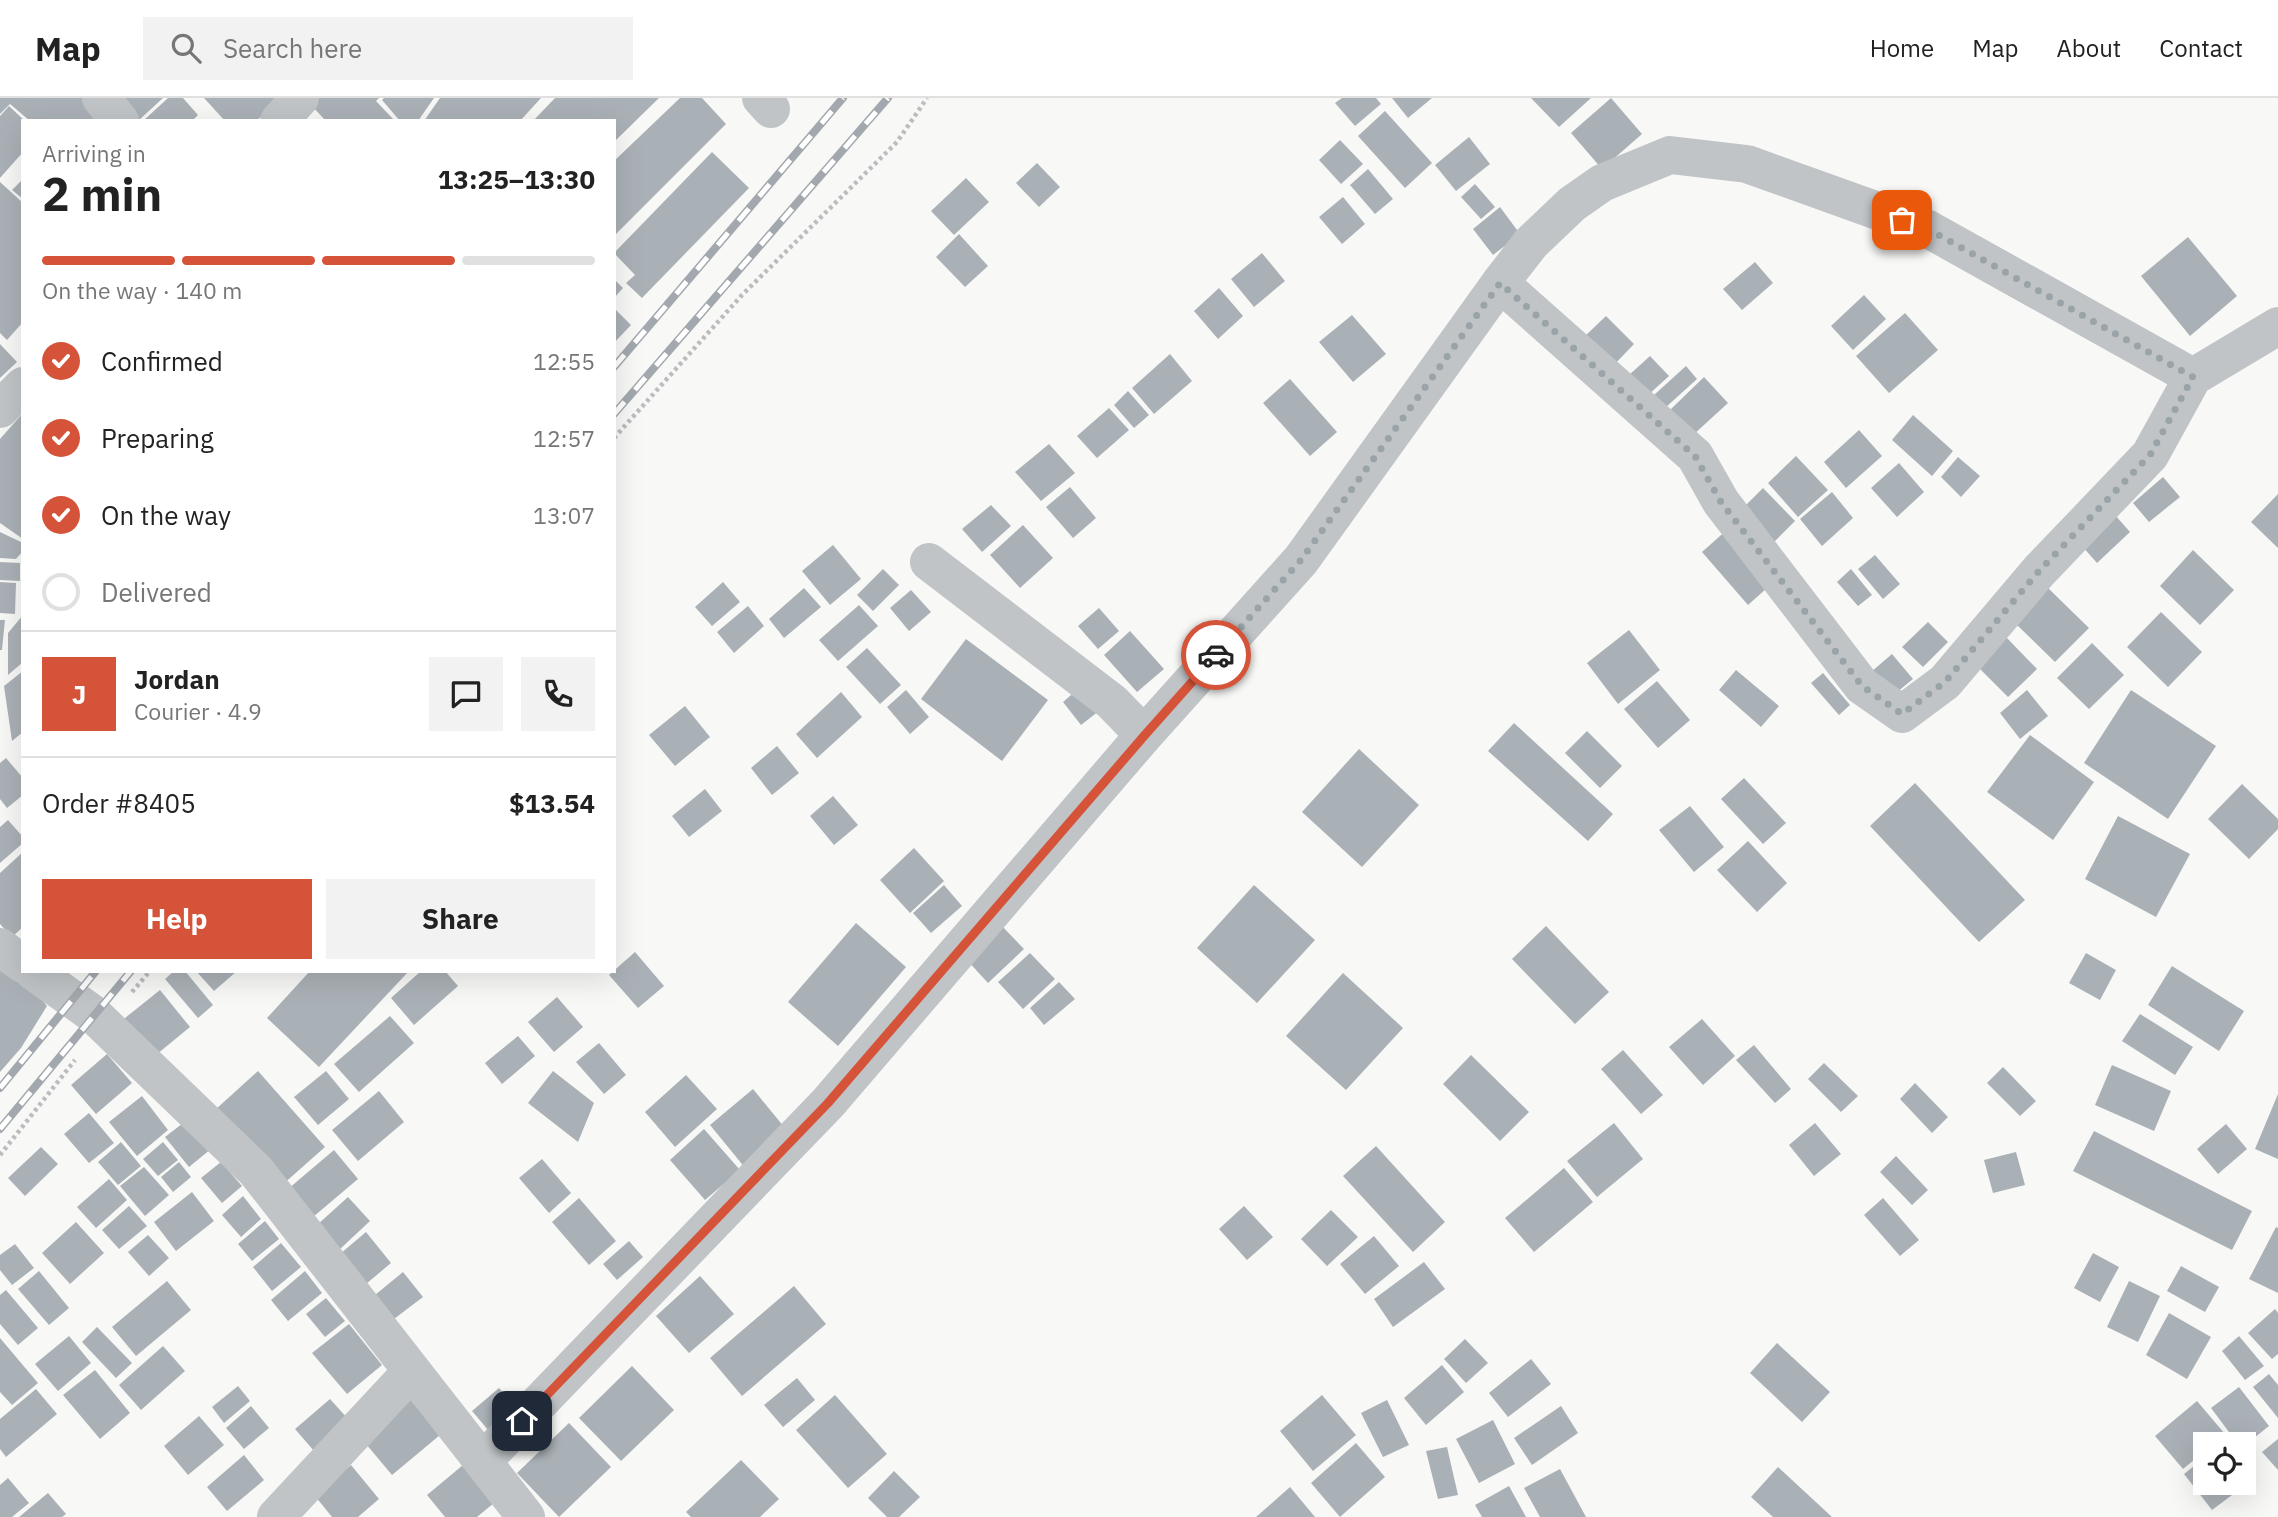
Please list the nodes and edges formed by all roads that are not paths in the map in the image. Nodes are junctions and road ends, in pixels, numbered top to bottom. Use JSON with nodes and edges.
{"nodes":[{"id":1,"x":101,"y":98,"type":"edge"},
{"id":2,"x":118,"y":119,"type":"edge"},
{"id":3,"x":1500,"y":283,"type":"junction"},
{"id":4,"x":2278,"y":326,"type":"edge"},
{"id":5,"x":2193,"y":377,"type":"junction"},
{"id":6,"x":21,"y":388,"type":"edge"},
{"id":7,"x":0,"y":409,"type":"edge"},
{"id":8,"x":929,"y":562,"type":"dead end"},
{"id":9,"x":1144,"y":736,"type":"junction"},
{"id":10,"x":0,"y":947,"type":"edge"},
{"id":11,"x":21,"y":963,"type":"edge"},
{"id":12,"x":36,"y":973,"type":"edge"},
{"id":13,"x":412,"y":1371,"type":"junction"},
{"id":14,"x":483,"y":1461,"type":"junction"},
{"id":15,"x":276,"y":1517,"type":"edge"},
{"id":16,"x":526,"y":1517,"type":"edge"}],
"edges":[{"from":1,"to":2,"type":"street"},
{"from":3,"to":5,"type":"street"},
{"from":3,"to":5,"type":"street"},
{"from":3,"to":9,"type":"street"},
{"from":4,"to":5,"type":"street"},
{"from":6,"to":7,"type":"street"},
{"from":8,"to":9,"type":"street"},
{"from":9,"to":14,"type":"street"},
{"from":10,"to":11,"type":"street"},
{"from":12,"to":13,"type":"street"},
{"from":13,"to":14,"type":"street"},
{"from":13,"to":15,"type":"street"},
{"from":14,"to":16,"type":"street"}]}
